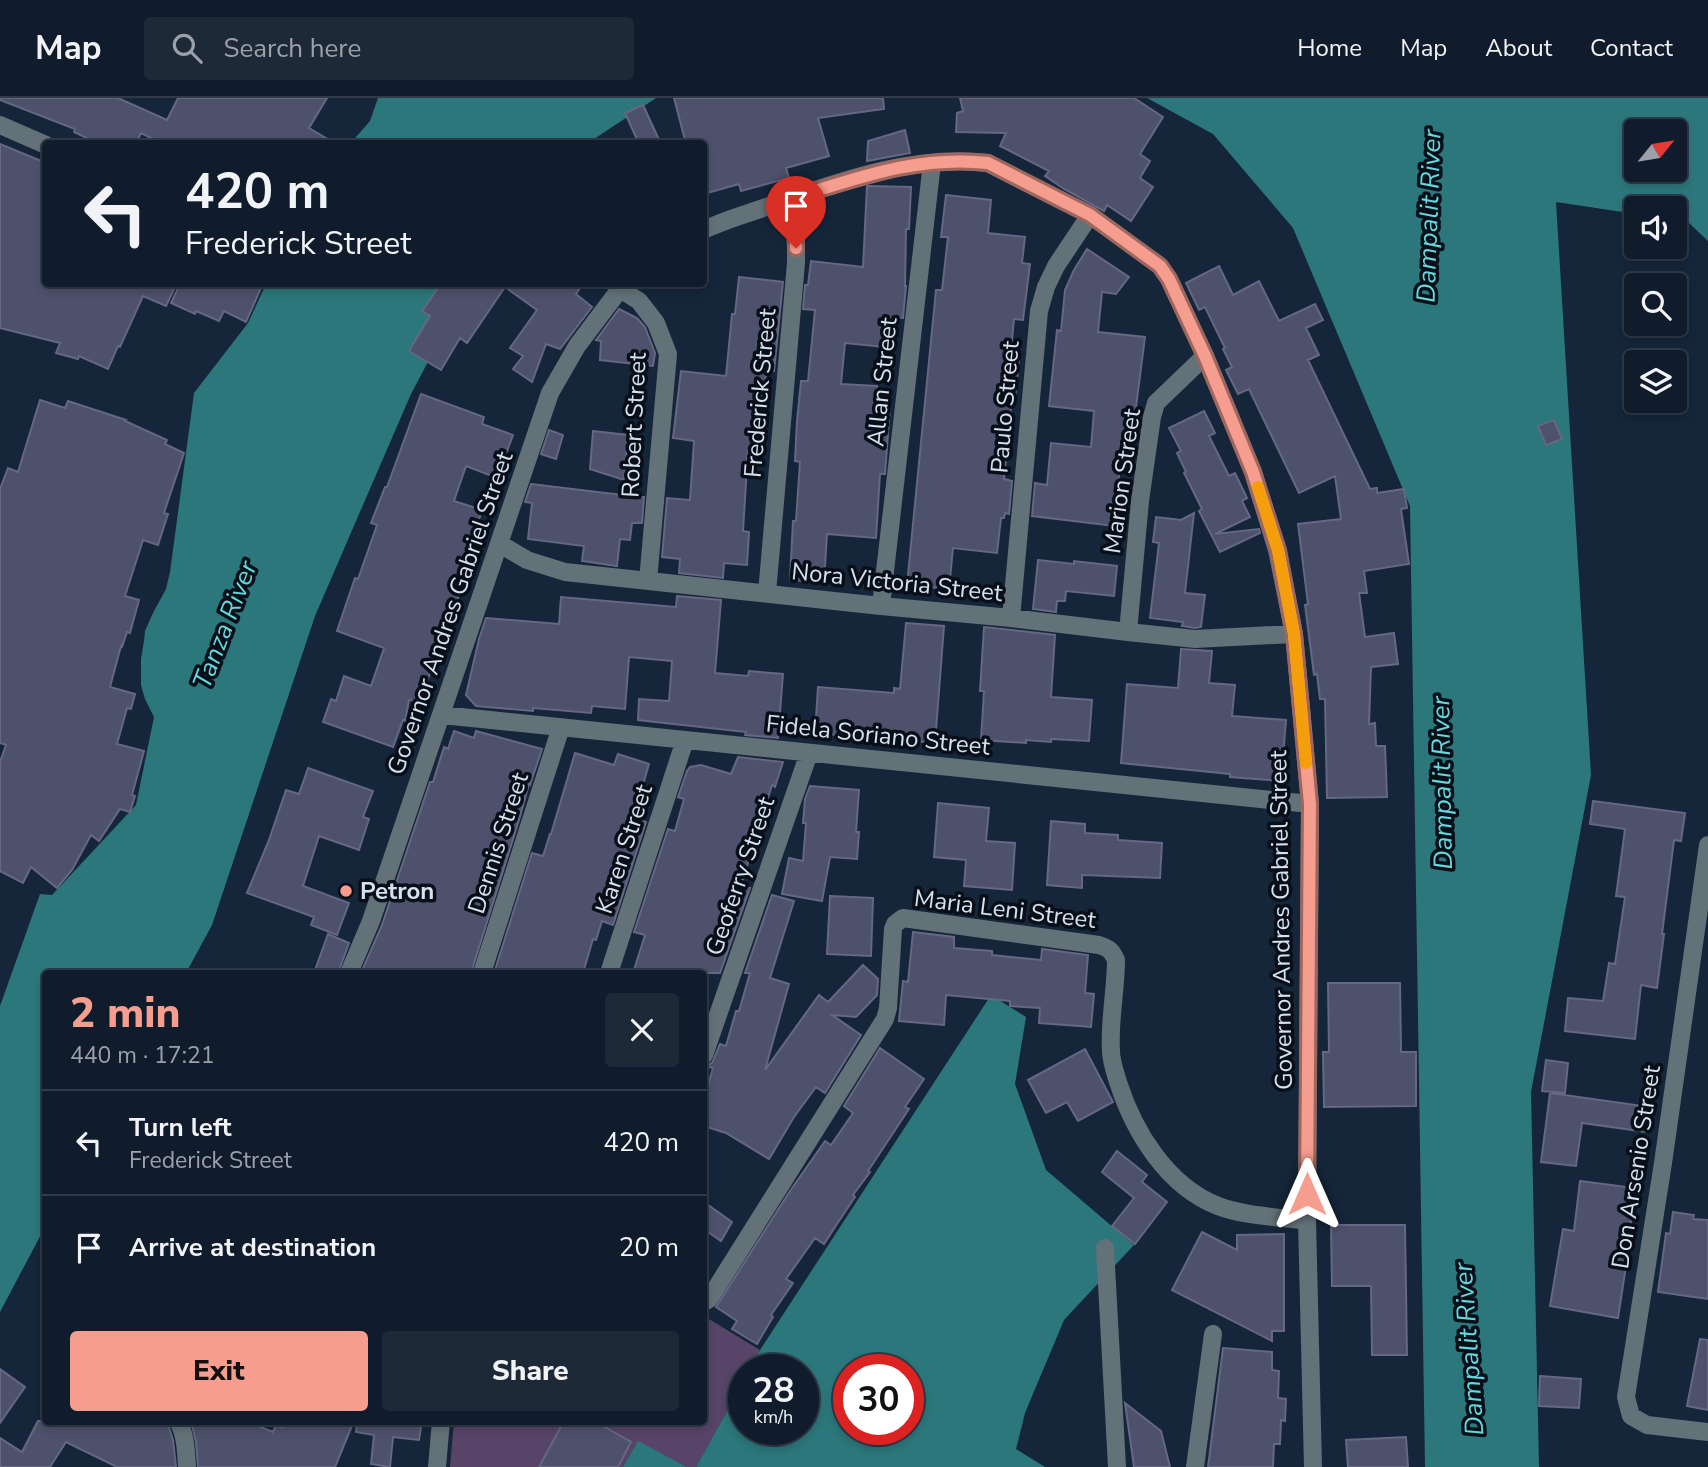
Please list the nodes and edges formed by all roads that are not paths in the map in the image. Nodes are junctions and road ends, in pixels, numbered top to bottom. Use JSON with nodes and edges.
{"nodes":[{"id":1,"x":0,"y":125,"type":"edge"},
{"id":2,"x":42,"y":143,"type":"edge"},
{"id":3,"x":932,"y":163,"type":"junction"},
{"id":4,"x":793,"y":198,"type":"junction"},
{"id":5,"x":1090,"y":215,"type":"junction"},
{"id":6,"x":707,"y":229,"type":"edge"},
{"id":7,"x":622,"y":287,"type":"edge"},
{"id":8,"x":624,"y":287,"type":"edge"},
{"id":9,"x":1205,"y":356,"type":"junction"},
{"id":10,"x":500,"y":544,"type":"junction"},
{"id":11,"x":648,"y":581,"type":"junction"},
{"id":12,"x":767,"y":593,"type":"junction"},
{"id":13,"x":881,"y":606,"type":"junction"},
{"id":14,"x":1011,"y":618,"type":"junction"},
{"id":15,"x":1128,"y":632,"type":"junction"},
{"id":16,"x":1294,"y":634,"type":"junction"},
{"id":17,"x":442,"y":715,"type":"junction"},
{"id":18,"x":561,"y":727,"type":"junction"},
{"id":19,"x":685,"y":740,"type":"junction"},
{"id":20,"x":809,"y":753,"type":"junction"},
{"id":21,"x":1310,"y":804,"type":"junction"},
{"id":22,"x":1708,"y":845,"type":"edge"},
{"id":23,"x":350,"y":970,"type":"edge"},
{"id":24,"x":483,"y":970,"type":"edge"},
{"id":25,"x":610,"y":970,"type":"edge"},
{"id":26,"x":707,"y":1046,"type":"edge"},
{"id":27,"x":1307,"y":1221,"type":"junction"},
{"id":28,"x":1105,"y":1248,"type":"dead end"},
{"id":29,"x":707,"y":1300,"type":"edge"},
{"id":30,"x":1213,"y":1334,"type":"dead end"},
{"id":31,"x":180,"y":1425,"type":"edge"},
{"id":32,"x":441,"y":1425,"type":"edge"},
{"id":33,"x":1708,"y":1432,"type":"edge"},
{"id":34,"x":187,"y":1467,"type":"edge"},
{"id":35,"x":437,"y":1467,"type":"edge"},
{"id":36,"x":1117,"y":1467,"type":"edge"},
{"id":37,"x":1195,"y":1467,"type":"edge"},
{"id":38,"x":1312,"y":1467,"type":"edge"}],
"edges":[{"from":1,"to":2,"type":"street"},
{"from":3,"to":4,"type":"street","name":"Governor Andres Gabriel Street"},
{"from":3,"to":5,"type":"street","name":"Governor Andres Gabriel Street"},
{"from":3,"to":13,"type":"street","name":"Allan Street"},
{"from":4,"to":6,"type":"street","name":"Governor Andres Gabriel Street"},
{"from":4,"to":12,"type":"street","name":"Frederick Street"},
{"from":5,"to":9,"type":"street","name":"Governor Andres Gabriel Street"},
{"from":5,"to":14,"type":"street","name":"Paulo Street"},
{"from":7,"to":10,"type":"street","name":"Governor Andres Gabriel Street"},
{"from":8,"to":11,"type":"street","name":"Robert Street"},
{"from":9,"to":15,"type":"street","name":"Marion Street"},
{"from":9,"to":16,"type":"street","name":"Governor Andres Gabriel Street"},
{"from":10,"to":11,"type":"street","name":"Nora Victoria Street"},
{"from":10,"to":17,"type":"street","name":"Governor Andres Gabriel Street"},
{"from":11,"to":12,"type":"street","name":"Nora Victoria Street"},
{"from":12,"to":13,"type":"street","name":"Nora Victoria Street"},
{"from":13,"to":14,"type":"street","name":"Nora Victoria Street"},
{"from":14,"to":15,"type":"street","name":"Nora Victoria Street"},
{"from":15,"to":16,"type":"street","name":"Nora Victoria Street"},
{"from":16,"to":21,"type":"street","name":"Governor Andres Gabriel Street"},
{"from":17,"to":18,"type":"street","name":"Fidela Soriano Street"},
{"from":17,"to":23,"type":"street","name":"Governor Andres Gabriel Street"},
{"from":18,"to":19,"type":"street","name":"Fidela Soriano Street"},
{"from":18,"to":24,"type":"street","name":"Dennis Street"},
{"from":19,"to":20,"type":"street","name":"Fidela Soriano Street"},
{"from":19,"to":25,"type":"street","name":"Karen Street"},
{"from":20,"to":21,"type":"street","name":"Fidela Soriano Street"},
{"from":20,"to":26,"type":"street","name":"Geoferry Street"},
{"from":21,"to":27,"type":"street","name":"Governor Andres Gabriel Street"},
{"from":22,"to":33,"type":"street","name":"Don Arsenio Street"},
{"from":27,"to":29,"type":"street","name":"Maria Leni Street"},
{"from":27,"to":38,"type":"street","name":"Governor Andres Gabriel Street"},
{"from":28,"to":36,"type":"street"},
{"from":30,"to":37,"type":"street"},
{"from":31,"to":34,"type":"street"},
{"from":32,"to":35,"type":"street"}]}
